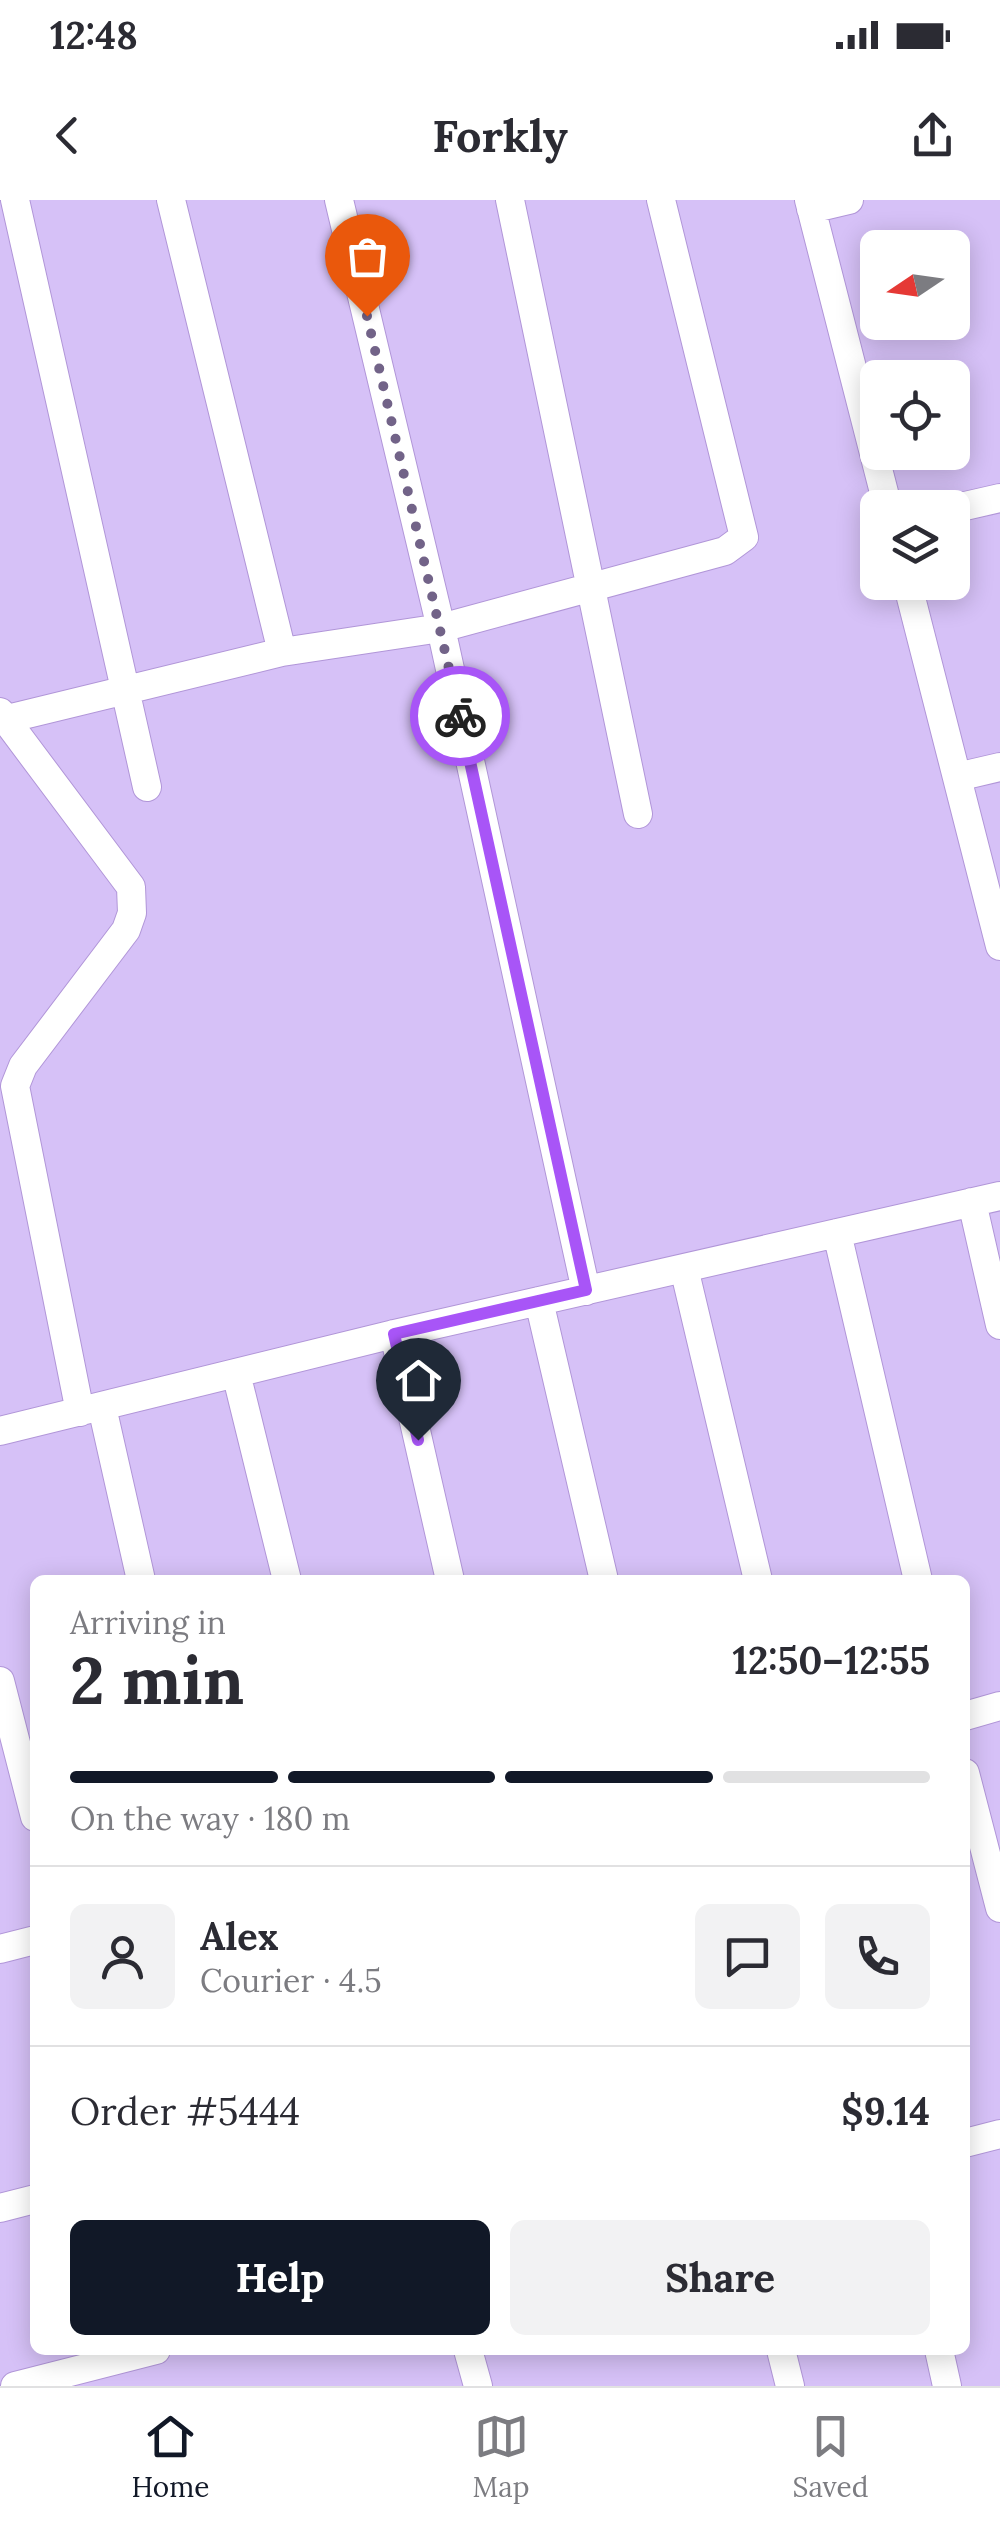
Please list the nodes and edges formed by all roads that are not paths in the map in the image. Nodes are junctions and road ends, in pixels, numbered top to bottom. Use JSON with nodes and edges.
{"nodes":[{"id":1,"x":15,"y":200,"type":"edge"},
{"id":2,"x":171,"y":200,"type":"edge"},
{"id":3,"x":339,"y":200,"type":"edge"},
{"id":4,"x":510,"y":200,"type":"edge"},
{"id":5,"x":661,"y":200,"type":"edge"},
{"id":6,"x":849,"y":200,"type":"edge"},
{"id":7,"x":810,"y":204,"type":"edge"},
{"id":8,"x":883,"y":490,"type":"edge"},
{"id":9,"x":1000,"y":498,"type":"edge"},
{"id":10,"x":970,"y":505,"type":"edge"},
{"id":11,"x":591,"y":589,"type":"junction"},
{"id":12,"x":912,"y":600,"type":"edge"},
{"id":13,"x":441,"y":628,"type":"junction"},
{"id":14,"x":282,"y":652,"type":"junction"},
{"id":15,"x":125,"y":690,"type":"junction"},
{"id":16,"x":4,"y":715,"type":"edge"},
{"id":17,"x":1000,"y":767,"type":"edge"},
{"id":18,"x":957,"y":778,"type":"junction"},
{"id":19,"x":147,"y":787,"type":"dead end"},
{"id":20,"x":638,"y":814,"type":"dead end"},
{"id":21,"x":1000,"y":946,"type":"edge"},
{"id":22,"x":1000,"y":1196,"type":"edge"},
{"id":23,"x":972,"y":1202,"type":"junction"},
{"id":24,"x":837,"y":1233,"type":"junction"},
{"id":25,"x":684,"y":1268,"type":"junction"},
{"id":26,"x":586,"y":1290,"type":"junction"},
{"id":27,"x":540,"y":1301,"type":"junction"},
{"id":28,"x":1000,"y":1324,"type":"edge"},
{"id":29,"x":394,"y":1334,"type":"junction"},
{"id":30,"x":236,"y":1373,"type":"junction"},
{"id":31,"x":91,"y":1409,"type":"junction"},
{"id":32,"x":0,"y":1431,"type":"edge"},
{"id":33,"x":141,"y":1575,"type":"edge"},
{"id":34,"x":286,"y":1575,"type":"edge"},
{"id":35,"x":449,"y":1575,"type":"edge"},
{"id":36,"x":603,"y":1575,"type":"edge"},
{"id":37,"x":757,"y":1575,"type":"edge"},
{"id":38,"x":917,"y":1575,"type":"edge"},
{"id":39,"x":0,"y":1682,"type":"edge"},
{"id":40,"x":1000,"y":1706,"type":"edge"},
{"id":41,"x":970,"y":1715,"type":"edge"},
{"id":42,"x":970,"y":1792,"type":"edge"},
{"id":43,"x":30,"y":1797,"type":"edge"},
{"id":44,"x":1000,"y":1908,"type":"edge"},
{"id":45,"x":30,"y":1941,"type":"edge"},
{"id":46,"x":0,"y":1949,"type":"edge"},
{"id":47,"x":1000,"y":2134,"type":"edge"},
{"id":48,"x":970,"y":2143,"type":"edge"},
{"id":49,"x":30,"y":2200,"type":"edge"},
{"id":50,"x":0,"y":2208,"type":"edge"},
{"id":51,"x":136,"y":2355,"type":"edge"},
{"id":52,"x":469,"y":2355,"type":"edge"},
{"id":53,"x":782,"y":2355,"type":"edge"},
{"id":54,"x":940,"y":2355,"type":"edge"},
{"id":55,"x":15,"y":2386,"type":"edge"},
{"id":56,"x":478,"y":2386,"type":"edge"},
{"id":57,"x":790,"y":2386,"type":"edge"},
{"id":58,"x":947,"y":2386,"type":"edge"}],
"edges":[{"from":1,"to":15,"type":"street"},
{"from":2,"to":14,"type":"street"},
{"from":3,"to":13,"type":"street"},
{"from":4,"to":11,"type":"street"},
{"from":5,"to":11,"type":"street"},
{"from":6,"to":7,"type":"street"},
{"from":7,"to":8,"type":"street"},
{"from":9,"to":10,"type":"street"},
{"from":11,"to":13,"type":"street"},
{"from":11,"to":20,"type":"street"},
{"from":12,"to":18,"type":"street"},
{"from":13,"to":14,"type":"street"},
{"from":13,"to":26,"type":"street"},
{"from":14,"to":15,"type":"street"},
{"from":15,"to":16,"type":"street"},
{"from":15,"to":19,"type":"street"},
{"from":16,"to":31,"type":"street"},
{"from":17,"to":18,"type":"street"},
{"from":18,"to":21,"type":"street"},
{"from":22,"to":23,"type":"street"},
{"from":23,"to":24,"type":"street"},
{"from":23,"to":28,"type":"street"},
{"from":24,"to":25,"type":"street"},
{"from":24,"to":38,"type":"street"},
{"from":25,"to":26,"type":"street"},
{"from":25,"to":37,"type":"street"},
{"from":26,"to":27,"type":"street"},
{"from":27,"to":29,"type":"street"},
{"from":27,"to":36,"type":"street"},
{"from":29,"to":30,"type":"street"},
{"from":29,"to":35,"type":"street"},
{"from":30,"to":31,"type":"street"},
{"from":30,"to":34,"type":"street"},
{"from":31,"to":32,"type":"street"},
{"from":31,"to":33,"type":"street"},
{"from":39,"to":43,"type":"street"},
{"from":40,"to":41,"type":"street"},
{"from":42,"to":44,"type":"street"},
{"from":45,"to":46,"type":"street"},
{"from":47,"to":48,"type":"street"},
{"from":49,"to":50,"type":"street"},
{"from":51,"to":55,"type":"street"},
{"from":52,"to":56,"type":"street"},
{"from":53,"to":57,"type":"street"},
{"from":54,"to":58,"type":"street"}]}
